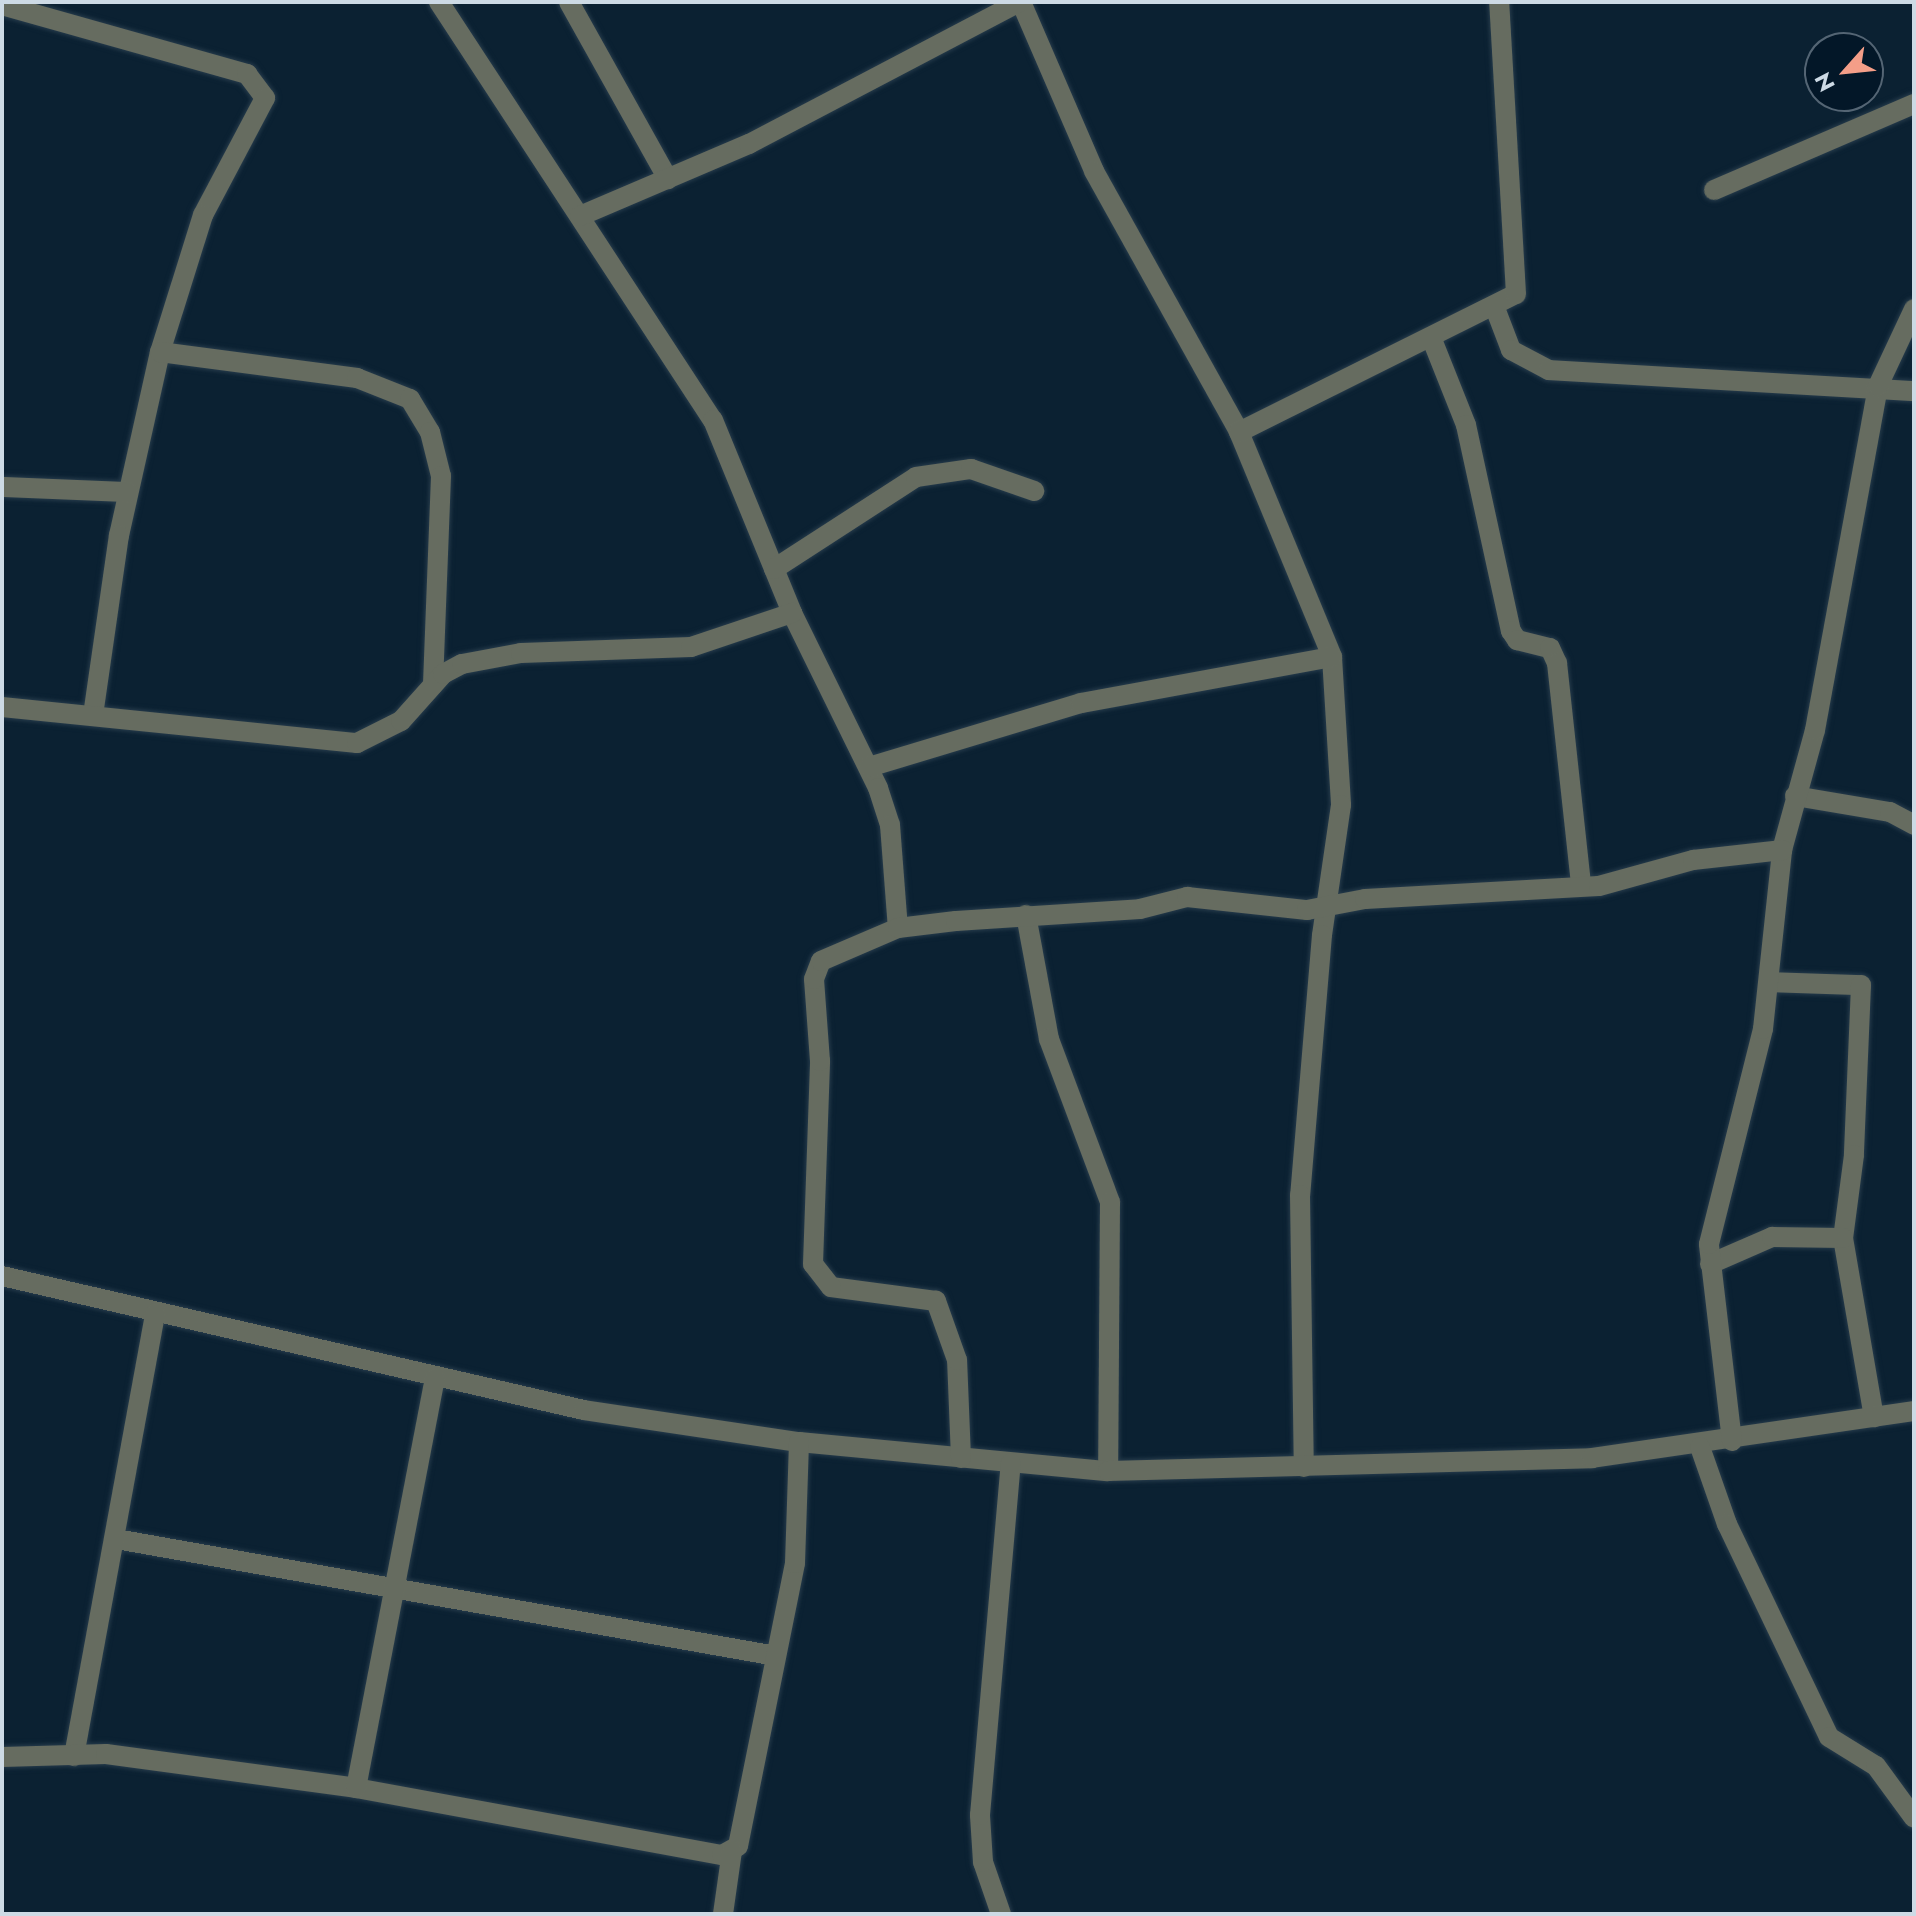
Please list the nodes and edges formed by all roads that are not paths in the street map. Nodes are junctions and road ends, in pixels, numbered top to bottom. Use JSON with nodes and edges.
{"nodes":[{"id":1,"x":439,"y":2,"type":"edge"},
{"id":2,"x":569,"y":2,"type":"edge"},
{"id":3,"x":1020,"y":2,"type":"edge"},
{"id":4,"x":1499,"y":2,"type":"edge"},
{"id":5,"x":2,"y":5,"type":"edge"},
{"id":6,"x":1914,"y":104,"type":"edge"},
{"id":7,"x":668,"y":179,"type":"junction"},
{"id":8,"x":1714,"y":190,"type":"dead end"},
{"id":9,"x":580,"y":216,"type":"junction"},
{"id":10,"x":1495,"y":308,"type":"junction"},
{"id":11,"x":1914,"y":309,"type":"edge"},
{"id":12,"x":1431,"y":337,"type":"junction"},
{"id":13,"x":160,"y":352,"type":"junction"},
{"id":14,"x":1878,"y":386,"type":"junction"},
{"id":15,"x":1914,"y":391,"type":"edge"},
{"id":16,"x":1239,"y":432,"type":"junction"},
{"id":17,"x":2,"y":487,"type":"edge"},
{"id":18,"x":1034,"y":491,"type":"dead end"},
{"id":19,"x":128,"y":492,"type":"junction"},
{"id":20,"x":774,"y":569,"type":"junction"},
{"id":21,"x":792,"y":613,"type":"junction"},
{"id":22,"x":1332,"y":657,"type":"junction"},
{"id":23,"x":433,"y":685,"type":"junction"},
{"id":24,"x":2,"y":707,"type":"edge"},
{"id":25,"x":93,"y":715,"type":"junction"},
{"id":26,"x":869,"y":767,"type":"junction"},
{"id":27,"x":1795,"y":796,"type":"junction"},
{"id":28,"x":1914,"y":825,"type":"edge"},
{"id":29,"x":1782,"y":850,"type":"junction"},
{"id":30,"x":1581,"y":884,"type":"junction"},
{"id":31,"x":1326,"y":905,"type":"junction"},
{"id":32,"x":1026,"y":915,"type":"junction"},
{"id":33,"x":898,"y":928,"type":"junction"},
{"id":34,"x":1769,"y":982,"type":"junction"},
{"id":35,"x":1843,"y":1238,"type":"junction"},
{"id":36,"x":1710,"y":1264,"type":"junction"},
{"id":37,"x":2,"y":1276,"type":"edge"},
{"id":38,"x":155,"y":1313,"type":"junction"},
{"id":39,"x":435,"y":1379,"type":"junction"},
{"id":40,"x":1914,"y":1411,"type":"edge"},
{"id":41,"x":1874,"y":1417,"type":"junction"},
{"id":42,"x":1732,"y":1441,"type":"junction"},
{"id":43,"x":799,"y":1442,"type":"junction"},
{"id":44,"x":1700,"y":1447,"type":"junction"},
{"id":45,"x":961,"y":1458,"type":"junction"},
{"id":46,"x":1011,"y":1463,"type":"junction"},
{"id":47,"x":1304,"y":1467,"type":"junction"},
{"id":48,"x":1108,"y":1471,"type":"junction"},
{"id":49,"x":116,"y":1539,"type":"junction"},
{"id":50,"x":389,"y":1593,"type":"junction"},
{"id":51,"x":776,"y":1656,"type":"junction"},
{"id":52,"x":74,"y":1756,"type":"junction"},
{"id":53,"x":2,"y":1757,"type":"edge"},
{"id":54,"x":356,"y":1788,"type":"junction"},
{"id":55,"x":1914,"y":1818,"type":"edge"},
{"id":56,"x":732,"y":1851,"type":"junction"},
{"id":57,"x":723,"y":1914,"type":"edge"},
{"id":58,"x":1001,"y":1914,"type":"edge"}],
"edges":[{"from":1,"to":9,"type":"street"},
{"from":2,"to":7,"type":"street"},
{"from":3,"to":7,"type":"street"},
{"from":3,"to":16,"type":"street"},
{"from":4,"to":10,"type":"street"},
{"from":5,"to":13,"type":"street"},
{"from":6,"to":8,"type":"street"},
{"from":7,"to":9,"type":"street"},
{"from":9,"to":20,"type":"street"},
{"from":10,"to":12,"type":"street"},
{"from":10,"to":14,"type":"street"},
{"from":11,"to":14,"type":"street"},
{"from":12,"to":16,"type":"street"},
{"from":12,"to":30,"type":"street"},
{"from":13,"to":19,"type":"street"},
{"from":13,"to":23,"type":"street"},
{"from":14,"to":15,"type":"street"},
{"from":14,"to":27,"type":"street"},
{"from":16,"to":22,"type":"street"},
{"from":17,"to":19,"type":"street"},
{"from":18,"to":20,"type":"street"},
{"from":19,"to":25,"type":"street"},
{"from":20,"to":21,"type":"street"},
{"from":21,"to":23,"type":"street"},
{"from":21,"to":26,"type":"street"},
{"from":22,"to":26,"type":"street"},
{"from":22,"to":31,"type":"street"},
{"from":23,"to":25,"type":"street"},
{"from":24,"to":25,"type":"street"},
{"from":26,"to":33,"type":"street"},
{"from":27,"to":28,"type":"street"},
{"from":27,"to":29,"type":"street"},
{"from":29,"to":30,"type":"street"},
{"from":29,"to":34,"type":"street"},
{"from":30,"to":31,"type":"street"},
{"from":31,"to":32,"type":"street"},
{"from":31,"to":47,"type":"street"},
{"from":32,"to":33,"type":"street"},
{"from":32,"to":48,"type":"street"},
{"from":33,"to":45,"type":"street"},
{"from":34,"to":35,"type":"street"},
{"from":34,"to":36,"type":"street"},
{"from":35,"to":36,"type":"street"},
{"from":35,"to":41,"type":"street"},
{"from":36,"to":42,"type":"street"},
{"from":37,"to":38,"type":"street"},
{"from":38,"to":39,"type":"street"},
{"from":38,"to":49,"type":"street"},
{"from":39,"to":43,"type":"street"},
{"from":39,"to":50,"type":"street"},
{"from":40,"to":41,"type":"street"},
{"from":41,"to":42,"type":"street"},
{"from":42,"to":44,"type":"street"},
{"from":43,"to":45,"type":"street"},
{"from":43,"to":51,"type":"street"},
{"from":44,"to":47,"type":"street"},
{"from":44,"to":55,"type":"street"},
{"from":45,"to":46,"type":"street"},
{"from":46,"to":48,"type":"street"},
{"from":46,"to":58,"type":"street"},
{"from":47,"to":48,"type":"street"},
{"from":49,"to":50,"type":"street"},
{"from":49,"to":52,"type":"street"},
{"from":50,"to":51,"type":"street"},
{"from":50,"to":54,"type":"street"},
{"from":51,"to":56,"type":"street"},
{"from":52,"to":53,"type":"street"},
{"from":52,"to":54,"type":"street"},
{"from":54,"to":56,"type":"street"},
{"from":56,"to":57,"type":"street"}]}
